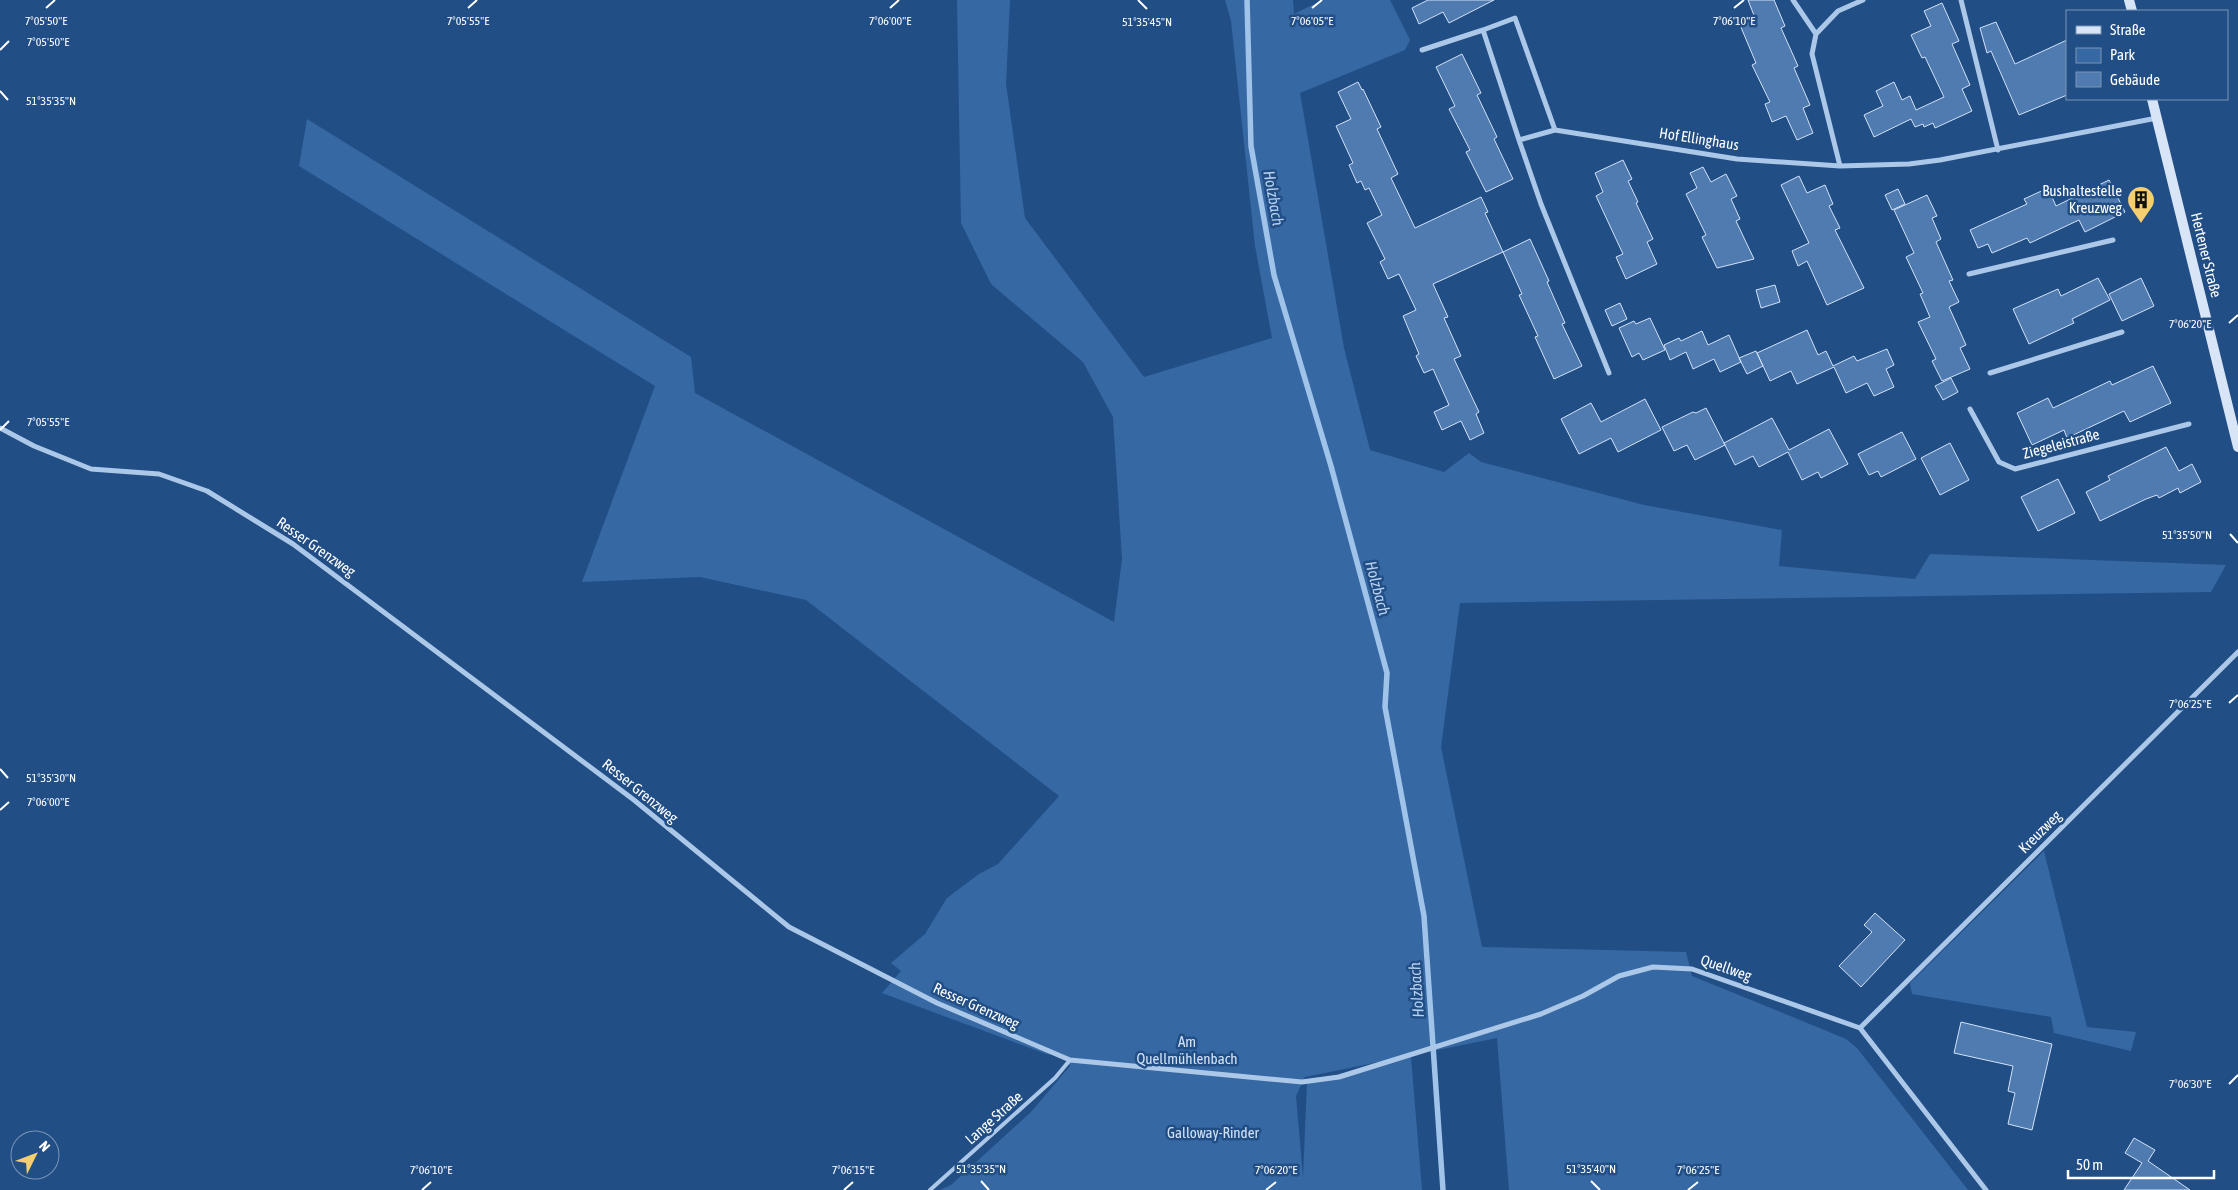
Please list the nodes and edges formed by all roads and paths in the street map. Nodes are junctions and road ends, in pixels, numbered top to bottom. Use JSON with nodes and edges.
{"nodes":[{"id":1,"x":1793,"y":0,"type":"edge"},
{"id":2,"x":1863,"y":0,"type":"edge"},
{"id":3,"x":1961,"y":0,"type":"edge"},
{"id":4,"x":1483,"y":30,"type":"junction"},
{"id":5,"x":1816,"y":34,"type":"junction"},
{"id":6,"x":1422,"y":50,"type":"dead end"},
{"id":7,"x":2152,"y":100,"type":"edge"},
{"id":8,"x":2157,"y":118,"type":"junction"},
{"id":9,"x":1555,"y":130,"type":"junction"},
{"id":10,"x":1519,"y":140,"type":"junction"},
{"id":11,"x":1998,"y":150,"type":"junction"},
{"id":12,"x":1840,"y":166,"type":"junction"},
{"id":13,"x":2114,"y":240,"type":"dead end"},
{"id":14,"x":1969,"y":274,"type":"dead end"},
{"id":15,"x":2122,"y":332,"type":"dead end"},
{"id":16,"x":1609,"y":373,"type":"dead end"},
{"id":17,"x":1990,"y":373,"type":"dead end"},
{"id":18,"x":1970,"y":410,"type":"dead end"},
{"id":19,"x":2189,"y":424,"type":"dead end"},
{"id":20,"x":0,"y":428,"type":"edge"},
{"id":21,"x":2238,"y":447,"type":"edge"},
{"id":22,"x":2238,"y":652,"type":"edge"},
{"id":23,"x":1860,"y":1028,"type":"junction"},
{"id":24,"x":1070,"y":1060,"type":"junction"},
{"id":25,"x":1302,"y":1082,"type":"joint"},
{"id":26,"x":930,"y":1190,"type":"edge"},
{"id":27,"x":1986,"y":1190,"type":"edge"}],
"edges":[{"from":1,"to":5,"type":"street"},
{"from":2,"to":5,"type":"street"},
{"from":3,"to":11,"type":"street"},
{"from":4,"to":6,"type":"street"},
{"from":4,"to":9,"type":"street"},
{"from":4,"to":10,"type":"street"},
{"from":5,"to":12,"type":"street"},
{"from":7,"to":8,"type":"main road","name":"Hertener Straße"},
{"from":8,"to":11,"type":"street","name":"Hof Ellinghaus"},
{"from":8,"to":21,"type":"main road","name":"Hertener Straße"},
{"from":9,"to":10,"type":"street","name":"Hof Ellinghaus"},
{"from":9,"to":12,"type":"street","name":"Hof Ellinghaus"},
{"from":10,"to":16,"type":"street"},
{"from":11,"to":12,"type":"street","name":"Hof Ellinghaus"},
{"from":13,"to":14,"type":"street"},
{"from":15,"to":17,"type":"street"},
{"from":18,"to":19,"type":"street","name":"Ziegeleistraße"},
{"from":20,"to":24,"type":"street","name":"Resser Grenzweg"},
{"from":22,"to":23,"type":"street","name":"Kreuzweg"},
{"from":23,"to":25,"type":"street","name":"Quellweg"},
{"from":23,"to":27,"type":"street"},
{"from":24,"to":25,"type":"street","name":"Resser Grenzweg"},
{"from":24,"to":26,"type":"lane","name":"Lange Straße"}]}
